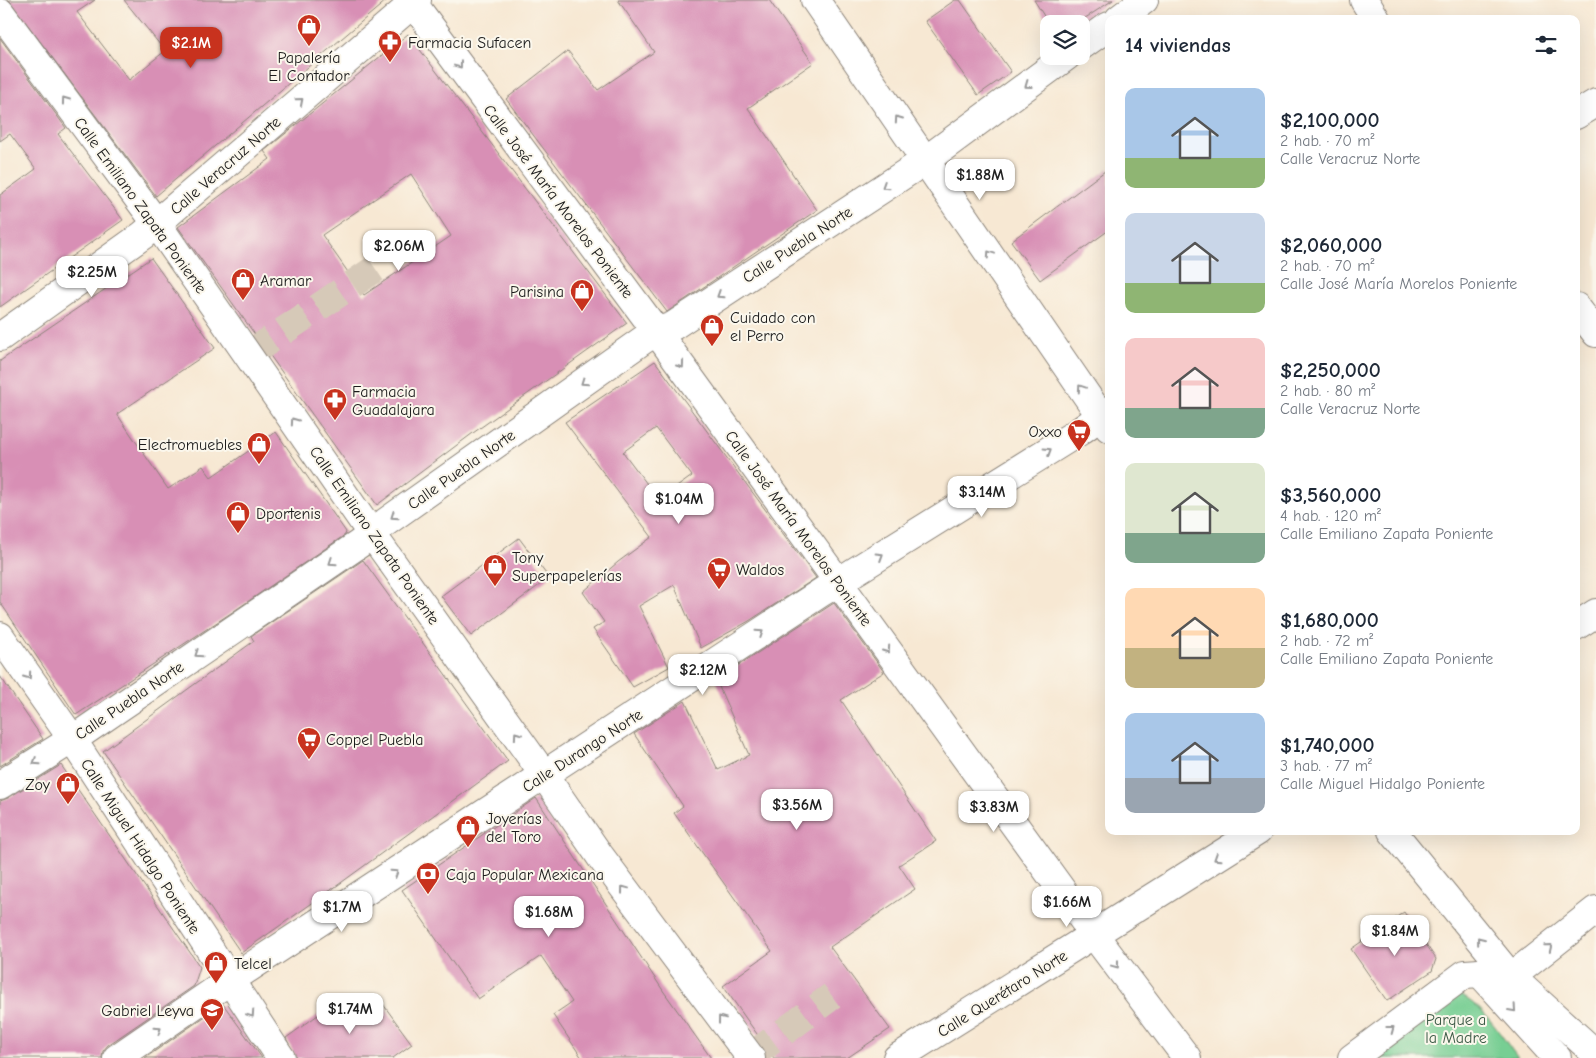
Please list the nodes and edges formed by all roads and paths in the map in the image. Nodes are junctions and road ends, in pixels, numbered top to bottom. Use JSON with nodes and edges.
{"nodes":[{"id":1,"x":815,"y":0,"type":"edge"},
{"id":2,"x":1144,"y":0,"type":"edge"},
{"id":3,"x":1364,"y":0,"type":"edge"},
{"id":4,"x":412,"y":2,"type":"edge"},
{"id":5,"x":0,"y":12,"type":"edge"},
{"id":6,"x":1124,"y":15,"type":"edge"},
{"id":7,"x":1373,"y":15,"type":"edge"},
{"id":8,"x":1105,"y":29,"type":"edge"},
{"id":9,"x":1090,"y":40,"type":"edge"},
{"id":10,"x":1055,"y":65,"type":"edge"},
{"id":11,"x":1596,"y":103,"type":"edge"},
{"id":12,"x":1580,"y":113,"type":"edge"},
{"id":13,"x":926,"y":160,"type":"junction"},
{"id":14,"x":157,"y":224,"type":"junction"},
{"id":15,"x":1580,"y":312,"type":"edge"},
{"id":16,"x":656,"y":332,"type":"junction"},
{"id":17,"x":1596,"y":333,"type":"edge"},
{"id":18,"x":0,"y":337,"type":"edge"},
{"id":19,"x":1105,"y":417,"type":"edge"},
{"id":20,"x":1105,"y":419,"type":"edge"},
{"id":21,"x":371,"y":533,"type":"junction"},
{"id":22,"x":839,"y":581,"type":"junction"},
{"id":23,"x":1596,"y":613,"type":"edge"},
{"id":24,"x":1580,"y":623,"type":"edge"},
{"id":25,"x":0,"y":636,"type":"edge"},
{"id":26,"x":71,"y":739,"type":"junction"},
{"id":27,"x":544,"y":776,"type":"junction"},
{"id":28,"x":0,"y":785,"type":"edge"},
{"id":29,"x":1252,"y":835,"type":"edge"},
{"id":30,"x":1395,"y":835,"type":"edge"},
{"id":31,"x":1596,"y":910,"type":"edge"},
{"id":32,"x":1095,"y":936,"type":"junction"},
{"id":33,"x":1480,"y":973,"type":"junction"},
{"id":34,"x":1511,"y":977,"type":"junction"},
{"id":35,"x":229,"y":982,"type":"junction"},
{"id":36,"x":1596,"y":1054,"type":"edge"},
{"id":37,"x":117,"y":1058,"type":"edge"},
{"id":38,"x":281,"y":1058,"type":"edge"},
{"id":39,"x":751,"y":1058,"type":"edge"},
{"id":40,"x":897,"y":1058,"type":"edge"},
{"id":41,"x":1187,"y":1058,"type":"edge"},
{"id":42,"x":1352,"y":1058,"type":"edge"},
{"id":43,"x":1558,"y":1058,"type":"edge"},
{"id":44,"x":1594,"y":1058,"type":"edge"}],
"edges":[{"from":13,"to":1,"type":"street","one_way":true},
{"from":2,"to":6,"type":"street"},
{"from":3,"to":7,"type":"street"},
{"from":14,"to":4,"type":"street","name":"Calle Veracruz Norte","one_way":true},
{"from":4,"to":16,"type":"street","name":"Calle José María Morelos Poniente","one_way":true},
{"from":14,"to":5,"type":"street","name":"Calle Emiliano Zapata Poniente","one_way":true},
{"from":8,"to":9,"type":"street"},
{"from":10,"to":13,"type":"street","name":"Calle Puebla Norte","one_way":true},
{"from":11,"to":12,"type":"street"},
{"from":13,"to":16,"type":"street","name":"Calle Puebla Norte","one_way":true},
{"from":19,"to":13,"type":"street","one_way":true},
{"from":14,"to":18,"type":"street","name":"Calle Veracruz Norte"},
{"from":21,"to":14,"type":"street","name":"Calle Emiliano Zapata Poniente","one_way":true},
{"from":15,"to":17,"type":"street"},
{"from":16,"to":21,"type":"street","name":"Calle Puebla Norte","one_way":true},
{"from":16,"to":22,"type":"street","name":"Calle José María Morelos Poniente","one_way":true},
{"from":22,"to":20,"type":"street","name":"Calle Durango Norte","one_way":true},
{"from":21,"to":26,"type":"street","name":"Calle Puebla Norte","one_way":true},
{"from":27,"to":21,"type":"street","name":"Calle Emiliano Zapata Poniente","one_way":true},
{"from":27,"to":22,"type":"street","name":"Calle Durango Norte","one_way":true},
{"from":22,"to":32,"type":"street","name":"Calle José María Morelos Poniente","one_way":true},
{"from":23,"to":24,"type":"street"},
{"from":25,"to":26,"type":"street","name":"Calle Miguel Hidalgo Poniente","one_way":true},
{"from":26,"to":28,"type":"street","name":"Calle Puebla Norte","one_way":true},
{"from":26,"to":35,"type":"street","name":"Calle Miguel Hidalgo Poniente"},
{"from":35,"to":27,"type":"street","name":"Calle Durango Norte","one_way":true},
{"from":39,"to":27,"type":"street","name":"Calle Emiliano Zapata Poniente","one_way":true},
{"from":29,"to":32,"type":"street","name":"Calle Querétaro Norte","one_way":true},
{"from":34,"to":30,"type":"street","one_way":true},
{"from":34,"to":31,"type":"street","one_way":true},
{"from":32,"to":40,"type":"street","name":"Calle Querétaro Norte"},
{"from":32,"to":41,"type":"street","name":"Calle José María Morelos Poniente","one_way":true},
{"from":33,"to":34,"type":"street"},
{"from":42,"to":33,"type":"street","one_way":true},
{"from":33,"to":43,"type":"street","one_way":true},
{"from":34,"to":36,"type":"street"},
{"from":37,"to":35,"type":"street","name":"Calle Durango Norte","one_way":true},
{"from":35,"to":38,"type":"street","name":"Calle Miguel Hidalgo Poniente","one_way":true},
{"from":36,"to":44,"type":"street"}]}
